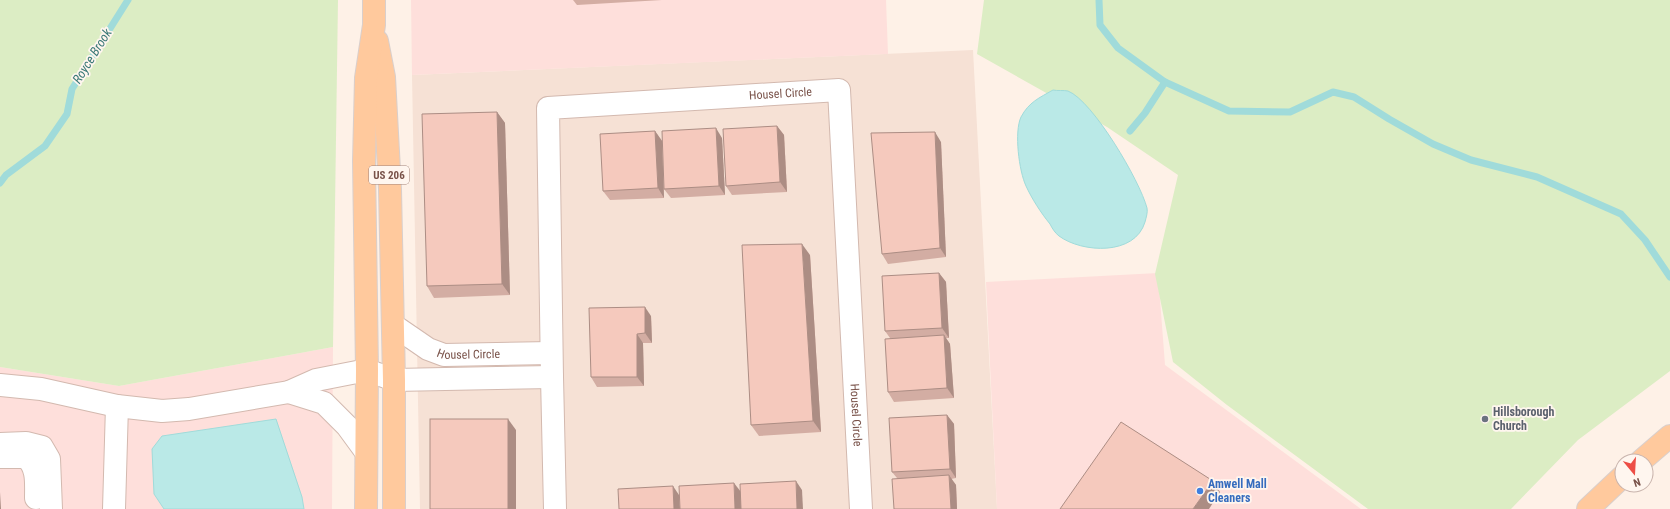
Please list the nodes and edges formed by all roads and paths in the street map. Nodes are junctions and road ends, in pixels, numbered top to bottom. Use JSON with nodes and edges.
{"nodes":[{"id":1,"x":374,"y":0,"type":"edge"},
{"id":2,"x":374,"y":25,"type":"junction"},
{"id":3,"x":393,"y":325,"type":"junction"},
{"id":4,"x":552,"y":353,"type":"junction"},
{"id":5,"x":367,"y":370,"type":"junction"},
{"id":6,"x":552,"y":377,"type":"junction"},
{"id":7,"x":394,"y":380,"type":"junction"},
{"id":8,"x":0,"y":385,"type":"edge"},
{"id":9,"x":289,"y":392,"type":"junction"},
{"id":10,"x":117,"y":406,"type":"junction"},
{"id":11,"x":1670,"y":436,"type":"edge"},
{"id":12,"x":0,"y":444,"type":"edge"},
{"id":13,"x":366,"y":452,"type":"junction"},
{"id":14,"x":1650,"y":453,"type":"edge"},
{"id":15,"x":0,"y":457,"type":"edge"},
{"id":16,"x":1614,"y":485,"type":"edge"},
{"id":17,"x":36,"y":509,"type":"edge"},
{"id":18,"x":50,"y":509,"type":"edge"},
{"id":19,"x":114,"y":509,"type":"edge"},
{"id":20,"x":366,"y":509,"type":"edge"},
{"id":21,"x":394,"y":509,"type":"edge"},
{"id":22,"x":555,"y":509,"type":"edge"},
{"id":23,"x":861,"y":509,"type":"edge"},
{"id":24,"x":1588,"y":509,"type":"edge"}],
"edges":[{"from":1,"to":2,"type":"main road","number":"US 206"},
{"from":2,"to":3,"type":"main road","number":"US 206"},
{"from":2,"to":5,"type":"main road","number":"US 206"},
{"from":3,"to":4,"type":"lane","name":"Housel Circle"},
{"from":3,"to":7,"type":"main road","number":"US 206"},
{"from":4,"to":6,"type":"lane","name":"Housel Circle"},
{"from":4,"to":23,"type":"lane","name":"Housel Circle"},
{"from":5,"to":7,"type":"lane"},
{"from":5,"to":9,"type":"lane"},
{"from":5,"to":13,"type":"main road","number":"US 206"},
{"from":6,"to":7,"type":"lane","name":"Housel Circle"},
{"from":6,"to":22,"type":"lane","name":"Housel Circle"},
{"from":7,"to":21,"type":"main road","number":"US 206"},
{"from":8,"to":10,"type":"lane"},
{"from":9,"to":10,"type":"lane"},
{"from":9,"to":13,"type":"lane"},
{"from":10,"to":19,"type":"lane"},
{"from":11,"to":14,"type":"main road"},
{"from":12,"to":18,"type":"lane"},
{"from":13,"to":20,"type":"main road","number":"US 206"},
{"from":15,"to":17,"type":"lane"},
{"from":16,"to":24,"type":"main road"}]}
